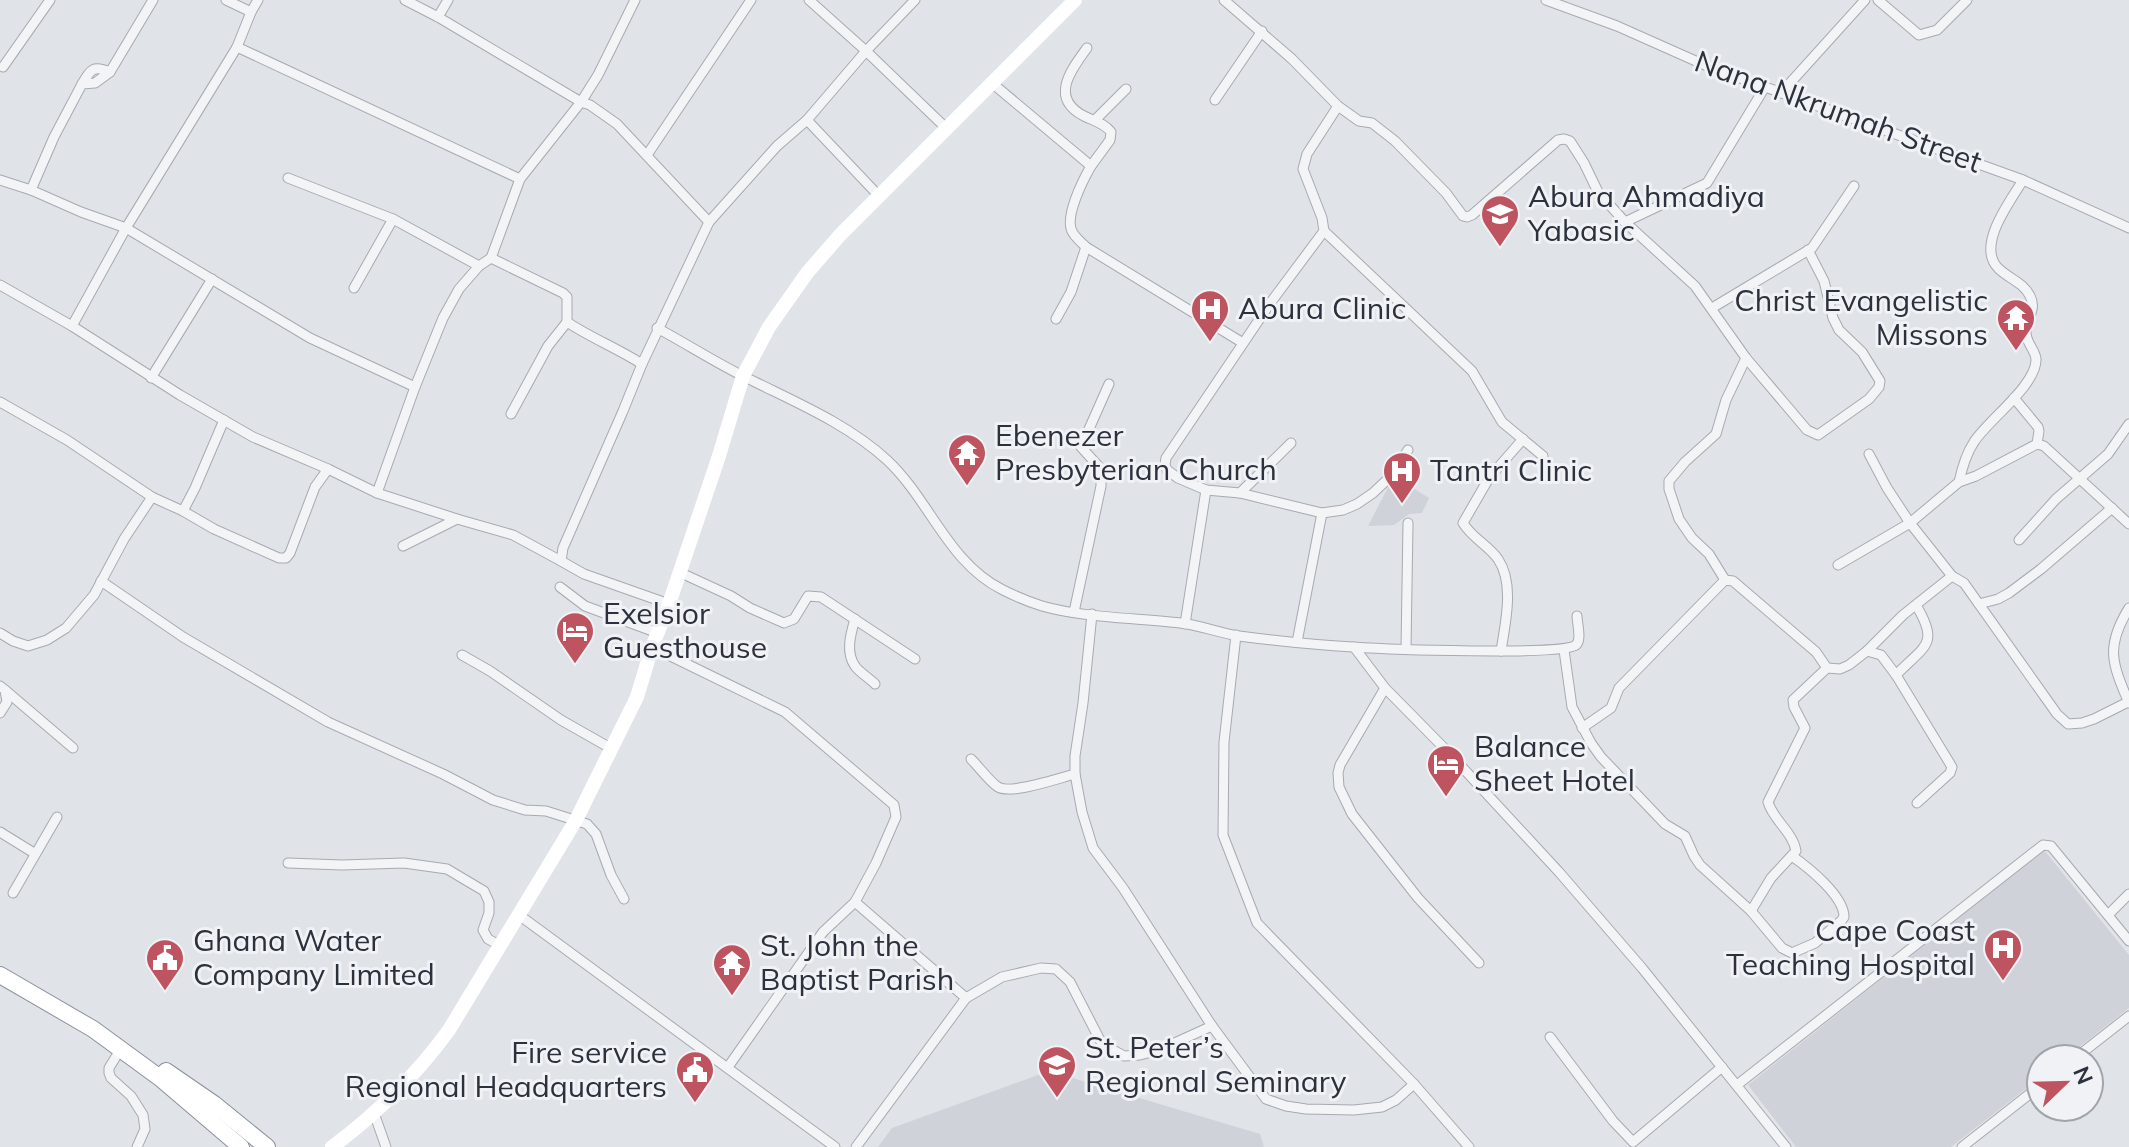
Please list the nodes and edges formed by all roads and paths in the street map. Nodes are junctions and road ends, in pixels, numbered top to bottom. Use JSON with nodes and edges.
{"nodes":[{"id":1,"x":50,"y":0,"type":"edge"},
{"id":2,"x":153,"y":0,"type":"edge"},
{"id":3,"x":226,"y":0,"type":"edge"},
{"id":4,"x":258,"y":0,"type":"edge"},
{"id":5,"x":405,"y":0,"type":"edge"},
{"id":6,"x":448,"y":0,"type":"edge"},
{"id":7,"x":635,"y":0,"type":"edge"},
{"id":8,"x":751,"y":0,"type":"edge"},
{"id":9,"x":809,"y":0,"type":"edge"},
{"id":10,"x":915,"y":0,"type":"edge"},
{"id":11,"x":1075,"y":0,"type":"edge"},
{"id":12,"x":1224,"y":0,"type":"edge"},
{"id":13,"x":1546,"y":0,"type":"edge"},
{"id":14,"x":1865,"y":0,"type":"edge"},
{"id":15,"x":1878,"y":0,"type":"edge"},
{"id":16,"x":1967,"y":0,"type":"edge"},
{"id":17,"x":251,"y":12,"type":"junction"},
{"id":18,"x":438,"y":17,"type":"junction"},
{"id":19,"x":1262,"y":31,"type":"junction"},
{"id":20,"x":237,"y":47,"type":"junction"},
{"id":21,"x":1087,"y":48,"type":"dead end"},
{"id":22,"x":866,"y":51,"type":"junction"},
{"id":23,"x":3,"y":67,"type":"dead end"},
{"id":24,"x":992,"y":83,"type":"junction"},
{"id":25,"x":1765,"y":87,"type":"junction"},
{"id":26,"x":1126,"y":89,"type":"dead end"},
{"id":27,"x":1781,"y":93,"type":"junction"},
{"id":28,"x":1215,"y":100,"type":"dead end"},
{"id":29,"x":581,"y":102,"type":"junction"},
{"id":30,"x":1338,"y":106,"type":"junction"},
{"id":31,"x":807,"y":120,"type":"junction"},
{"id":32,"x":1095,"y":120,"type":"junction"},
{"id":33,"x":946,"y":128,"type":"junction"},
{"id":34,"x":647,"y":155,"type":"junction"},
{"id":35,"x":1091,"y":166,"type":"junction"},
{"id":36,"x":288,"y":178,"type":"dead end"},
{"id":37,"x":520,"y":179,"type":"junction"},
{"id":38,"x":0,"y":180,"type":"edge"},
{"id":39,"x":2023,"y":180,"type":"junction"},
{"id":40,"x":1854,"y":186,"type":"dead end"},
{"id":41,"x":31,"y":190,"type":"junction"},
{"id":42,"x":878,"y":195,"type":"junction"},
{"id":43,"x":393,"y":219,"type":"junction"},
{"id":44,"x":709,"y":222,"type":"junction"},
{"id":45,"x":1625,"y":222,"type":"junction"},
{"id":46,"x":126,"y":228,"type":"junction"},
{"id":47,"x":2129,"y":228,"type":"edge"},
{"id":48,"x":1324,"y":231,"type":"junction"},
{"id":49,"x":1086,"y":247,"type":"junction"},
{"id":50,"x":1808,"y":250,"type":"junction"},
{"id":51,"x":491,"y":258,"type":"junction"},
{"id":52,"x":479,"y":266,"type":"junction"},
{"id":53,"x":212,"y":279,"type":"junction"},
{"id":54,"x":0,"y":285,"type":"edge"},
{"id":55,"x":354,"y":288,"type":"dead end"},
{"id":56,"x":1712,"y":308,"type":"junction"},
{"id":57,"x":1056,"y":319,"type":"dead end"},
{"id":58,"x":567,"y":322,"type":"junction"},
{"id":59,"x":72,"y":326,"type":"junction"},
{"id":60,"x":657,"y":328,"type":"junction"},
{"id":61,"x":1243,"y":343,"type":"junction"},
{"id":62,"x":1746,"y":358,"type":"junction"},
{"id":63,"x":642,"y":364,"type":"junction"},
{"id":64,"x":743,"y":376,"type":"junction"},
{"id":65,"x":151,"y":378,"type":"junction"},
{"id":66,"x":1109,"y":384,"type":"dead end"},
{"id":67,"x":415,"y":387,"type":"junction"},
{"id":68,"x":2014,"y":398,"type":"junction"},
{"id":69,"x":0,"y":402,"type":"edge"},
{"id":70,"x":511,"y":414,"type":"dead end"},
{"id":71,"x":224,"y":420,"type":"junction"},
{"id":72,"x":2129,"y":424,"type":"edge"},
{"id":73,"x":1523,"y":439,"type":"junction"},
{"id":74,"x":1291,"y":443,"type":"dead end"},
{"id":75,"x":2037,"y":444,"type":"junction"},
{"id":76,"x":1408,"y":450,"type":"dead end"},
{"id":77,"x":1869,"y":454,"type":"dead end"},
{"id":78,"x":1543,"y":456,"type":"dead end"},
{"id":79,"x":328,"y":469,"type":"junction"},
{"id":80,"x":2080,"y":479,"type":"junction"},
{"id":81,"x":1959,"y":482,"type":"junction"},
{"id":82,"x":1206,"y":490,"type":"junction"},
{"id":83,"x":377,"y":493,"type":"junction"},
{"id":84,"x":1240,"y":493,"type":"junction"},
{"id":85,"x":152,"y":497,"type":"junction"},
{"id":86,"x":2112,"y":508,"type":"junction"},
{"id":87,"x":183,"y":511,"type":"junction"},
{"id":88,"x":1322,"y":513,"type":"junction"},
{"id":89,"x":457,"y":519,"type":"junction"},
{"id":90,"x":1408,"y":523,"type":"dead end"},
{"id":91,"x":1910,"y":523,"type":"junction"},
{"id":92,"x":2129,"y":524,"type":"edge"},
{"id":93,"x":2019,"y":540,"type":"dead end"},
{"id":94,"x":403,"y":546,"type":"dead end"},
{"id":95,"x":561,"y":561,"type":"junction"},
{"id":96,"x":1838,"y":565,"type":"dead end"},
{"id":97,"x":679,"y":572,"type":"junction"},
{"id":98,"x":1952,"y":576,"type":"junction"},
{"id":99,"x":1725,"y":580,"type":"junction"},
{"id":100,"x":101,"y":581,"type":"junction"},
{"id":101,"x":560,"y":587,"type":"dead end"},
{"id":102,"x":669,"y":604,"type":"junction"},
{"id":103,"x":1979,"y":604,"type":"junction"},
{"id":104,"x":1916,"y":605,"type":"junction"},
{"id":105,"x":2129,"y":608,"type":"edge"},
{"id":106,"x":1074,"y":612,"type":"junction"},
{"id":107,"x":1092,"y":614,"type":"junction"},
{"id":108,"x":1577,"y":616,"type":"dead end"},
{"id":109,"x":855,"y":619,"type":"junction"},
{"id":110,"x":1185,"y":624,"type":"junction"},
{"id":111,"x":0,"y":633,"type":"edge"},
{"id":112,"x":658,"y":633,"type":"junction"},
{"id":113,"x":1236,"y":635,"type":"junction"},
{"id":114,"x":1297,"y":642,"type":"junction"},
{"id":115,"x":652,"y":647,"type":"junction"},
{"id":116,"x":1354,"y":647,"type":"junction"},
{"id":117,"x":1406,"y":648,"type":"junction"},
{"id":118,"x":1564,"y":650,"type":"junction"},
{"id":119,"x":1501,"y":651,"type":"junction"},
{"id":120,"x":1867,"y":651,"type":"junction"},
{"id":121,"x":462,"y":655,"type":"dead end"},
{"id":122,"x":915,"y":659,"type":"dead end"},
{"id":123,"x":1827,"y":668,"type":"junction"},
{"id":124,"x":1896,"y":675,"type":"junction"},
{"id":125,"x":875,"y":684,"type":"dead end"},
{"id":126,"x":3,"y":688,"type":"edge"},
{"id":127,"x":1385,"y":688,"type":"junction"},
{"id":128,"x":2128,"y":702,"type":"edge"},
{"id":129,"x":0,"y":713,"type":"edge"},
{"id":130,"x":1582,"y":728,"type":"junction"},
{"id":131,"x":73,"y":748,"type":"dead end"},
{"id":132,"x":612,"y":749,"type":"junction"},
{"id":133,"x":971,"y":759,"type":"dead end"},
{"id":134,"x":1075,"y":774,"type":"junction"},
{"id":135,"x":1917,"y":803,"type":"dead end"},
{"id":136,"x":57,"y":817,"type":"dead end"},
{"id":137,"x":576,"y":820,"type":"junction"},
{"id":138,"x":0,"y":832,"type":"edge"},
{"id":139,"x":34,"y":853,"type":"junction"},
{"id":140,"x":1792,"y":856,"type":"junction"},
{"id":141,"x":288,"y":863,"type":"dead end"},
{"id":142,"x":13,"y":893,"type":"dead end"},
{"id":143,"x":2129,"y":894,"type":"edge"},
{"id":144,"x":624,"y":899,"type":"dead end"},
{"id":145,"x":855,"y":902,"type":"junction"},
{"id":146,"x":1751,"y":911,"type":"junction"},
{"id":147,"x":519,"y":915,"type":"junction"},
{"id":148,"x":2108,"y":915,"type":"junction"},
{"id":149,"x":2129,"y":941,"type":"edge"},
{"id":150,"x":501,"y":946,"type":"junction"},
{"id":151,"x":1479,"y":963,"type":"dead end"},
{"id":152,"x":0,"y":975,"type":"edge"},
{"id":153,"x":966,"y":998,"type":"junction"},
{"id":154,"x":2129,"y":1016,"type":"edge"},
{"id":155,"x":1212,"y":1026,"type":"junction"},
{"id":156,"x":93,"y":1029,"type":"junction"},
{"id":157,"x":1550,"y":1037,"type":"dead end"},
{"id":158,"x":2094,"y":1043,"type":"edge"},
{"id":159,"x":120,"y":1050,"type":"junction"},
{"id":160,"x":728,"y":1067,"type":"junction"},
{"id":161,"x":1722,"y":1067,"type":"junction"},
{"id":162,"x":1414,"y":1084,"type":"junction"},
{"id":163,"x":1737,"y":1085,"type":"junction"},
{"id":164,"x":2025,"y":1098,"type":"edge"},
{"id":165,"x":374,"y":1113,"type":"junction"},
{"id":166,"x":816,"y":1135,"type":"junction"},
{"id":167,"x":1634,"y":1144,"type":"edge"},
{"id":168,"x":137,"y":1147,"type":"edge"},
{"id":169,"x":241,"y":1147,"type":"edge"},
{"id":170,"x":267,"y":1147,"type":"edge"},
{"id":171,"x":333,"y":1147,"type":"edge"},
{"id":172,"x":386,"y":1147,"type":"edge"},
{"id":173,"x":811,"y":1147,"type":"edge"},
{"id":174,"x":835,"y":1147,"type":"edge"},
{"id":175,"x":856,"y":1147,"type":"edge"},
{"id":176,"x":1469,"y":1147,"type":"edge"},
{"id":177,"x":1786,"y":1147,"type":"edge"},
{"id":178,"x":1962,"y":1147,"type":"edge"}],
"edges":[{"from":1,"to":23,"type":"street"},
{"from":2,"to":41,"type":"street"},
{"from":3,"to":17,"type":"street"},
{"from":4,"to":17,"type":"street"},
{"from":5,"to":18,"type":"street"},
{"from":6,"to":18,"type":"street"},
{"from":7,"to":29,"type":"street"},
{"from":8,"to":34,"type":"street"},
{"from":9,"to":22,"type":"street"},
{"from":10,"to":22,"type":"street"},
{"from":11,"to":24,"type":"main road"},
{"from":12,"to":19,"type":"street"},
{"from":13,"to":25,"type":"street","name":"Nana Nkrumah Street"},
{"from":14,"to":27,"type":"street"},
{"from":15,"to":16,"type":"street"},
{"from":17,"to":20,"type":"street"},
{"from":18,"to":29,"type":"street"},
{"from":19,"to":28,"type":"street"},
{"from":19,"to":30,"type":"street"},
{"from":20,"to":37,"type":"street"},
{"from":20,"to":46,"type":"street"},
{"from":21,"to":32,"type":"street"},
{"from":22,"to":31,"type":"street"},
{"from":22,"to":33,"type":"street"},
{"from":24,"to":33,"type":"main road"},
{"from":24,"to":35,"type":"street"},
{"from":25,"to":27,"type":"street","name":"Nana Nkrumah Street"},
{"from":25,"to":45,"type":"street"},
{"from":26,"to":32,"type":"street"},
{"from":27,"to":39,"type":"street","name":"Nana Nkrumah Street"},
{"from":29,"to":34,"type":"street"},
{"from":29,"to":37,"type":"street"},
{"from":30,"to":45,"type":"street"},
{"from":30,"to":48,"type":"street"},
{"from":31,"to":42,"type":"street"},
{"from":31,"to":44,"type":"street"},
{"from":32,"to":35,"type":"street"},
{"from":33,"to":42,"type":"main road"},
{"from":34,"to":44,"type":"street"},
{"from":35,"to":49,"type":"street"},
{"from":36,"to":43,"type":"street"},
{"from":37,"to":51,"type":"street"},
{"from":38,"to":41,"type":"street"},
{"from":39,"to":47,"type":"street","name":"Nana Nkrumah Street"},
{"from":39,"to":68,"type":"street"},
{"from":40,"to":50,"type":"street"},
{"from":41,"to":46,"type":"street"},
{"from":42,"to":64,"type":"main road"},
{"from":43,"to":52,"type":"street"},
{"from":43,"to":55,"type":"street"},
{"from":44,"to":60,"type":"street"},
{"from":45,"to":56,"type":"street"},
{"from":46,"to":53,"type":"street"},
{"from":46,"to":59,"type":"street"},
{"from":48,"to":61,"type":"street"},
{"from":48,"to":73,"type":"street"},
{"from":49,"to":57,"type":"street"},
{"from":49,"to":61,"type":"street"},
{"from":50,"to":56,"type":"street"},
{"from":50,"to":62,"type":"street"},
{"from":51,"to":52,"type":"street"},
{"from":51,"to":58,"type":"street"},
{"from":52,"to":67,"type":"street"},
{"from":53,"to":65,"type":"street"},
{"from":53,"to":67,"type":"street"},
{"from":54,"to":59,"type":"street"},
{"from":56,"to":62,"type":"street"},
{"from":58,"to":63,"type":"street"},
{"from":58,"to":70,"type":"street"},
{"from":59,"to":65,"type":"street"},
{"from":60,"to":63,"type":"street"},
{"from":60,"to":64,"type":"street"},
{"from":61,"to":82,"type":"street"},
{"from":62,"to":99,"type":"street"},
{"from":63,"to":95,"type":"street"},
{"from":64,"to":97,"type":"main road"},
{"from":64,"to":106,"type":"street"},
{"from":65,"to":71,"type":"street"},
{"from":66,"to":106,"type":"street"},
{"from":67,"to":83,"type":"street"},
{"from":68,"to":75,"type":"street"},
{"from":68,"to":81,"type":"street"},
{"from":69,"to":85,"type":"street"},
{"from":71,"to":79,"type":"street"},
{"from":71,"to":87,"type":"street"},
{"from":72,"to":80,"type":"street"},
{"from":73,"to":78,"type":"street"},
{"from":73,"to":119,"type":"street"},
{"from":74,"to":84,"type":"street"},
{"from":75,"to":80,"type":"street"},
{"from":75,"to":81,"type":"street"},
{"from":76,"to":88,"type":"street"},
{"from":77,"to":91,"type":"street"},
{"from":79,"to":83,"type":"street"},
{"from":79,"to":87,"type":"street"},
{"from":80,"to":86,"type":"street"},
{"from":80,"to":93,"type":"street"},
{"from":81,"to":91,"type":"street"},
{"from":82,"to":84,"type":"street"},
{"from":82,"to":110,"type":"street"},
{"from":83,"to":89,"type":"street"},
{"from":84,"to":88,"type":"street"},
{"from":85,"to":87,"type":"street"},
{"from":85,"to":100,"type":"street"},
{"from":86,"to":92,"type":"street"},
{"from":86,"to":103,"type":"street"},
{"from":88,"to":114,"type":"street"},
{"from":89,"to":94,"type":"street"},
{"from":89,"to":95,"type":"street"},
{"from":90,"to":117,"type":"street"},
{"from":91,"to":96,"type":"street"},
{"from":91,"to":98,"type":"street"},
{"from":95,"to":102,"type":"street"},
{"from":97,"to":102,"type":"main road"},
{"from":97,"to":109,"type":"street"},
{"from":98,"to":103,"type":"street"},
{"from":98,"to":104,"type":"street"},
{"from":99,"to":123,"type":"street"},
{"from":99,"to":130,"type":"street"},
{"from":100,"to":111,"type":"street"},
{"from":100,"to":137,"type":"street"},
{"from":101,"to":112,"type":"street"},
{"from":102,"to":112,"type":"main road"},
{"from":103,"to":128,"type":"street"},
{"from":104,"to":120,"type":"street"},
{"from":104,"to":124,"type":"street"},
{"from":105,"to":128,"type":"street"},
{"from":106,"to":107,"type":"street"},
{"from":107,"to":110,"type":"street"},
{"from":107,"to":134,"type":"street"},
{"from":108,"to":118,"type":"street"},
{"from":109,"to":122,"type":"street"},
{"from":109,"to":125,"type":"street"},
{"from":110,"to":113,"type":"street"},
{"from":112,"to":115,"type":"main road"},
{"from":113,"to":114,"type":"street"},
{"from":113,"to":162,"type":"street"},
{"from":114,"to":116,"type":"street"},
{"from":115,"to":132,"type":"main road"},
{"from":115,"to":145,"type":"street"},
{"from":116,"to":117,"type":"street"},
{"from":116,"to":127,"type":"street"},
{"from":117,"to":119,"type":"street"},
{"from":118,"to":119,"type":"street"},
{"from":118,"to":130,"type":"street"},
{"from":120,"to":123,"type":"street"},
{"from":120,"to":124,"type":"street"},
{"from":121,"to":132,"type":"street"},
{"from":123,"to":140,"type":"street"},
{"from":124,"to":135,"type":"street"},
{"from":126,"to":129,"type":"street"},
{"from":126,"to":131,"type":"street"},
{"from":127,"to":151,"type":"street"},
{"from":127,"to":161,"type":"street"},
{"from":130,"to":146,"type":"street"},
{"from":132,"to":137,"type":"main road"},
{"from":133,"to":134,"type":"street"},
{"from":134,"to":155,"type":"street"},
{"from":136,"to":139,"type":"street"},
{"from":137,"to":144,"type":"street"},
{"from":137,"to":147,"type":"main road"},
{"from":138,"to":139,"type":"street"},
{"from":139,"to":142,"type":"street"},
{"from":140,"to":146,"type":"street"},
{"from":140,"to":146,"type":"street"},
{"from":141,"to":150,"type":"street"},
{"from":143,"to":148,"type":"street"},
{"from":145,"to":153,"type":"street"},
{"from":145,"to":160,"type":"street"},
{"from":147,"to":150,"type":"main road"},
{"from":147,"to":160,"type":"street"},
{"from":148,"to":149,"type":"street"},
{"from":148,"to":163,"type":"street"},
{"from":150,"to":165,"type":"main road"},
{"from":152,"to":156,"type":"highway"},
{"from":153,"to":155,"type":"street"},
{"from":153,"to":175,"type":"street"},
{"from":154,"to":158,"type":"street"},
{"from":155,"to":162,"type":"street"},
{"from":156,"to":159,"type":"highway"},
{"from":156,"to":170,"type":"highway"},
{"from":157,"to":167,"type":"street"},
{"from":159,"to":168,"type":"street"},
{"from":159,"to":169,"type":"highway"},
{"from":160,"to":166,"type":"street"},
{"from":161,"to":163,"type":"street"},
{"from":161,"to":167,"type":"street"},
{"from":162,"to":176,"type":"street"},
{"from":163,"to":177,"type":"street"},
{"from":164,"to":178,"type":"street"},
{"from":165,"to":171,"type":"main road"},
{"from":165,"to":172,"type":"street"},
{"from":166,"to":173,"type":"street"},
{"from":166,"to":174,"type":"street"}]}
